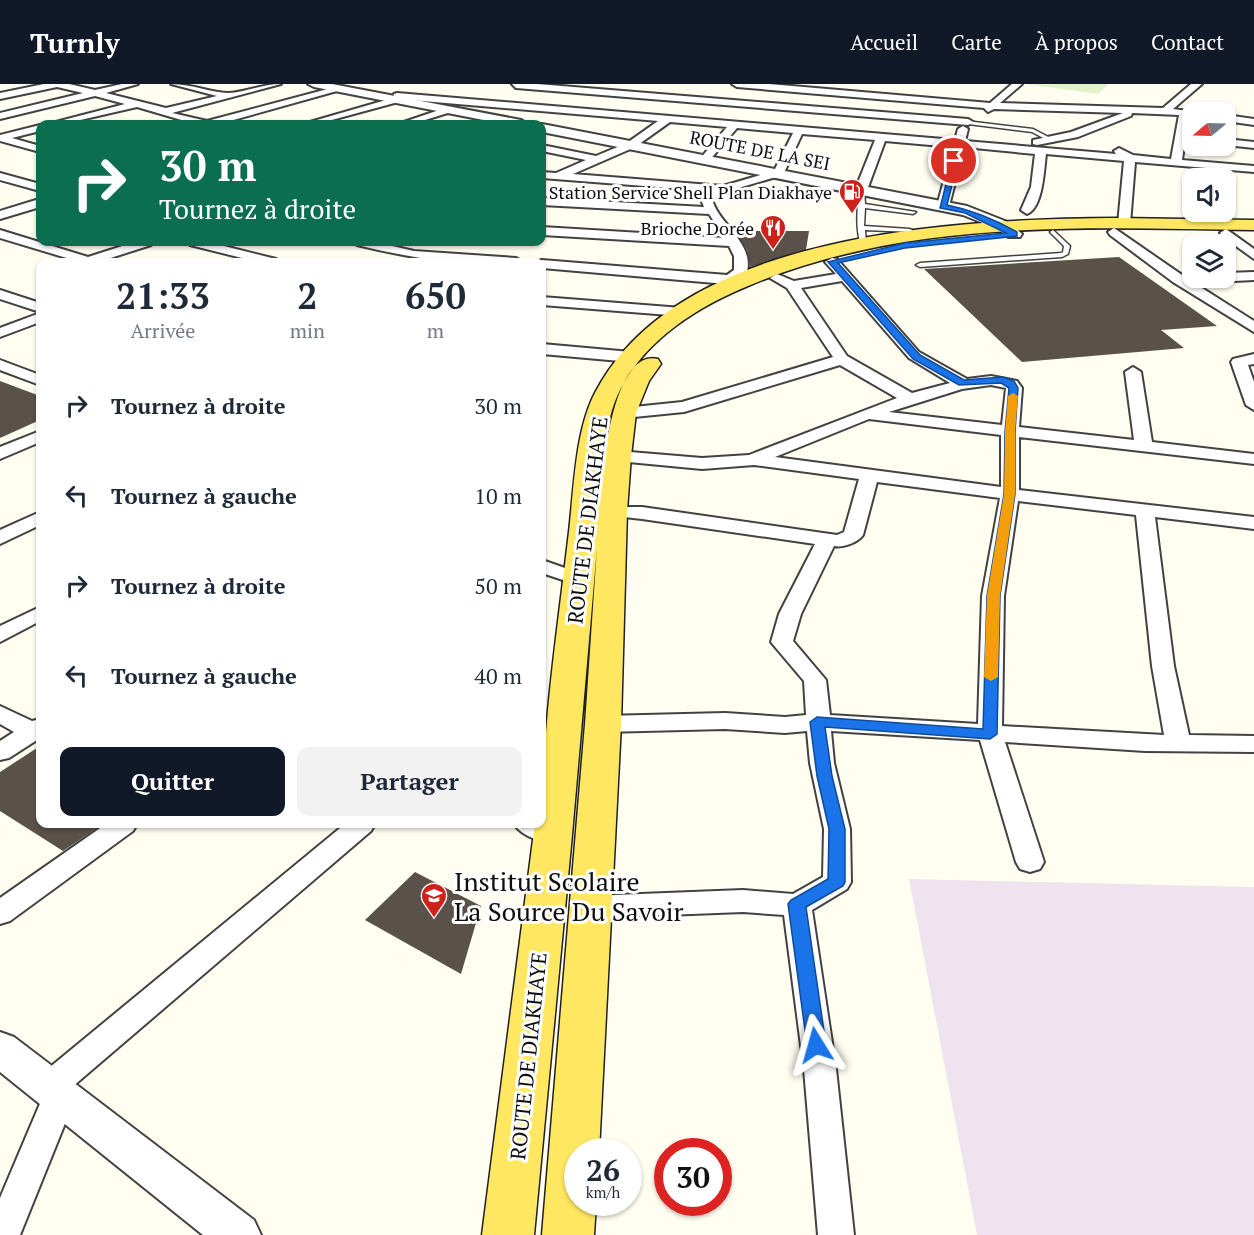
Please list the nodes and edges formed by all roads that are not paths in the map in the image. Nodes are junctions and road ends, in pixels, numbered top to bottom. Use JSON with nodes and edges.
{"nodes":[{"id":1,"x":57,"y":84,"type":"edge"},
{"id":2,"x":133,"y":84,"type":"edge"},
{"id":3,"x":176,"y":84,"type":"edge"},
{"id":4,"x":276,"y":84,"type":"edge"},
{"id":5,"x":314,"y":84,"type":"edge"},
{"id":6,"x":610,"y":84,"type":"edge"},
{"id":7,"x":737,"y":84,"type":"edge"},
{"id":8,"x":820,"y":84,"type":"edge"},
{"id":9,"x":879,"y":84,"type":"edge"},
{"id":10,"x":1197,"y":84,"type":"edge"},
{"id":11,"x":1012,"y":85,"type":"edge"},
{"id":12,"x":514,"y":86,"type":"edge"},
{"id":13,"x":427,"y":87,"type":"dead end"},
{"id":14,"x":778,"y":88,"type":"junction"},
{"id":15,"x":339,"y":89,"type":"junction"},
{"id":16,"x":928,"y":90,"type":"dead end"},
{"id":17,"x":590,"y":91,"type":"junction"},
{"id":18,"x":846,"y":91,"type":"junction"},
{"id":19,"x":97,"y":93,"type":"junction"},
{"id":20,"x":487,"y":94,"type":"dead end"},
{"id":21,"x":230,"y":95,"type":"junction"},
{"id":22,"x":861,"y":95,"type":"junction"},
{"id":23,"x":0,"y":97,"type":"edge"},
{"id":24,"x":393,"y":98,"type":"junction"},
{"id":25,"x":696,"y":100,"type":"junction"},
{"id":26,"x":467,"y":101,"type":"junction"},
{"id":27,"x":140,"y":103,"type":"junction"},
{"id":28,"x":760,"y":105,"type":"junction"},
{"id":29,"x":41,"y":106,"type":"junction"},
{"id":30,"x":994,"y":106,"type":"junction"},
{"id":31,"x":448,"y":110,"type":"junction"},
{"id":32,"x":166,"y":111,"type":"junction"},
{"id":33,"x":1138,"y":111,"type":"junction"},
{"id":34,"x":1165,"y":111,"type":"junction"},
{"id":35,"x":1182,"y":113,"type":"edge"},
{"id":36,"x":0,"y":116,"type":"edge"},
{"id":37,"x":673,"y":119,"type":"junction"},
{"id":38,"x":1236,"y":119,"type":"edge"},
{"id":39,"x":70,"y":120,"type":"edge"},
{"id":40,"x":191,"y":120,"type":"edge"},
{"id":41,"x":222,"y":120,"type":"edge"},
{"id":42,"x":321,"y":120,"type":"edge"},
{"id":43,"x":416,"y":120,"type":"edge"},
{"id":44,"x":486,"y":120,"type":"edge"},
{"id":45,"x":945,"y":121,"type":"junction"},
{"id":46,"x":968,"y":122,"type":"junction"},
{"id":47,"x":1254,"y":122,"type":"edge"},
{"id":48,"x":735,"y":124,"type":"junction"},
{"id":49,"x":36,"y":129,"type":"edge"},
{"id":50,"x":546,"y":129,"type":"edge"},
{"id":51,"x":799,"y":129,"type":"junction"},
{"id":52,"x":1182,"y":129,"type":"edge"},
{"id":53,"x":559,"y":132,"type":"junction"},
{"id":54,"x":546,"y":137,"type":"edge"},
{"id":55,"x":881,"y":137,"type":"junction"},
{"id":56,"x":1179,"y":137,"type":"junction"},
{"id":57,"x":1182,"y":137,"type":"edge"},
{"id":58,"x":0,"y":138,"type":"edge"},
{"id":59,"x":910,"y":139,"type":"junction"},
{"id":60,"x":1051,"y":140,"type":"junction"},
{"id":61,"x":959,"y":143,"type":"junction"},
{"id":62,"x":1236,"y":143,"type":"edge"},
{"id":63,"x":1254,"y":144,"type":"edge"},
{"id":64,"x":631,"y":145,"type":"junction"},
{"id":65,"x":1008,"y":147,"type":"junction"},
{"id":66,"x":1112,"y":147,"type":"dead end"},
{"id":67,"x":36,"y":148,"type":"edge"},
{"id":68,"x":546,"y":149,"type":"edge"},
{"id":69,"x":1041,"y":150,"type":"junction"},
{"id":70,"x":1130,"y":158,"type":"junction"},
{"id":71,"x":596,"y":159,"type":"junction"},
{"id":72,"x":704,"y":160,"type":"junction"},
{"id":73,"x":1176,"y":162,"type":"junction"},
{"id":74,"x":1221,"y":166,"type":"joint"},
{"id":75,"x":1254,"y":169,"type":"edge"},
{"id":76,"x":779,"y":173,"type":"junction"},
{"id":77,"x":0,"y":176,"type":"edge"},
{"id":78,"x":546,"y":176,"type":"edge"},
{"id":79,"x":554,"y":178,"type":"junction"},
{"id":80,"x":546,"y":183,"type":"edge"},
{"id":81,"x":36,"y":187,"type":"edge"},
{"id":82,"x":724,"y":189,"type":"junction"},
{"id":83,"x":861,"y":190,"type":"junction"},
{"id":84,"x":546,"y":202,"type":"edge"},
{"id":85,"x":36,"y":204,"type":"edge"},
{"id":86,"x":862,"y":206,"type":"junction"},
{"id":87,"x":712,"y":211,"type":"junction"},
{"id":88,"x":0,"y":215,"type":"edge"},
{"id":89,"x":956,"y":216,"type":"junction"},
{"id":90,"x":913,"y":220,"type":"junction"},
{"id":91,"x":1029,"y":225,"type":"junction"},
{"id":92,"x":1236,"y":225,"type":"edge"},
{"id":93,"x":1119,"y":228,"type":"junction"},
{"id":94,"x":546,"y":231,"type":"edge"},
{"id":95,"x":0,"y":234,"type":"edge"},
{"id":96,"x":862,"y":236,"type":"junction"},
{"id":97,"x":35,"y":241,"type":"edge"},
{"id":98,"x":734,"y":242,"type":"junction"},
{"id":99,"x":48,"y":246,"type":"edge"},
{"id":100,"x":135,"y":246,"type":"edge"},
{"id":101,"x":210,"y":246,"type":"edge"},
{"id":102,"x":378,"y":246,"type":"edge"},
{"id":103,"x":431,"y":246,"type":"edge"},
{"id":104,"x":414,"y":255,"type":"junction"},
{"id":105,"x":1254,"y":255,"type":"edge"},
{"id":106,"x":80,"y":258,"type":"edge"},
{"id":107,"x":101,"y":258,"type":"edge"},
{"id":108,"x":256,"y":258,"type":"edge"},
{"id":109,"x":408,"y":258,"type":"edge"},
{"id":110,"x":458,"y":258,"type":"edge"},
{"id":111,"x":546,"y":264,"type":"edge"},
{"id":112,"x":920,"y":265,"type":"dead end"},
{"id":113,"x":838,"y":269,"type":"junction"},
{"id":114,"x":1254,"y":276,"type":"edge"},
{"id":115,"x":1236,"y":277,"type":"edge"},
{"id":116,"x":1178,"y":279,"type":"junction"},
{"id":117,"x":1182,"y":279,"type":"edge"},
{"id":118,"x":734,"y":280,"type":"junction"},
{"id":119,"x":784,"y":281,"type":"junction"},
{"id":120,"x":0,"y":294,"type":"edge"},
{"id":121,"x":546,"y":301,"type":"edge"},
{"id":122,"x":36,"y":307,"type":"edge"},
{"id":123,"x":682,"y":312,"type":"junction"},
{"id":124,"x":1227,"y":312,"type":"junction"},
{"id":125,"x":1254,"y":312,"type":"edge"},
{"id":126,"x":36,"y":319,"type":"edge"},
{"id":127,"x":1254,"y":328,"type":"edge"},
{"id":128,"x":0,"y":333,"type":"edge"},
{"id":129,"x":546,"y":349,"type":"edge"},
{"id":130,"x":630,"y":357,"type":"junction"},
{"id":131,"x":842,"y":359,"type":"junction"},
{"id":132,"x":1254,"y":359,"type":"edge"},
{"id":133,"x":0,"y":365,"type":"edge"},
{"id":134,"x":1133,"y":372,"type":"dead end"},
{"id":135,"x":36,"y":377,"type":"edge"},
{"id":136,"x":963,"y":383,"type":"junction"},
{"id":137,"x":910,"y":399,"type":"junction"},
{"id":138,"x":1254,"y":405,"type":"edge"},
{"id":139,"x":624,"y":413,"type":"junction"},
{"id":140,"x":867,"y":414,"type":"junction"},
{"id":141,"x":1010,"y":432,"type":"junction"},
{"id":142,"x":36,"y":438,"type":"edge"},
{"id":143,"x":1144,"y":447,"type":"junction"},
{"id":144,"x":0,"y":454,"type":"edge"},
{"id":145,"x":618,"y":456,"type":"junction"},
{"id":146,"x":1254,"y":459,"type":"edge"},
{"id":147,"x":753,"y":460,"type":"junction"},
{"id":148,"x":869,"y":476,"type":"junction"},
{"id":149,"x":1010,"y":494,"type":"junction"},
{"id":150,"x":1145,"y":510,"type":"junction"},
{"id":151,"x":613,"y":511,"type":"junction"},
{"id":152,"x":36,"y":520,"type":"edge"},
{"id":153,"x":1254,"y":523,"type":"edge"},
{"id":154,"x":0,"y":538,"type":"edge"},
{"id":155,"x":827,"y":540,"type":"junction"},
{"id":156,"x":546,"y":567,"type":"edge"},
{"id":157,"x":578,"y":579,"type":"junction"},
{"id":158,"x":36,"y":615,"type":"edge"},
{"id":159,"x":0,"y":635,"type":"edge"},
{"id":160,"x":0,"y":714,"type":"edge"},
{"id":161,"x":817,"y":722,"type":"junction"},
{"id":162,"x":603,"y":724,"type":"junction"},
{"id":163,"x":36,"y":730,"type":"edge"},
{"id":164,"x":36,"y":731,"type":"edge"},
{"id":165,"x":990,"y":734,"type":"junction"},
{"id":166,"x":1178,"y":743,"type":"junction"},
{"id":167,"x":1254,"y":744,"type":"edge"},
{"id":168,"x":0,"y":752,"type":"edge"},
{"id":169,"x":118,"y":828,"type":"edge"},
{"id":170,"x":357,"y":828,"type":"edge"},
{"id":171,"x":536,"y":828,"type":"edge"},
{"id":172,"x":553,"y":835,"type":"junction"},
{"id":173,"x":1030,"y":862,"type":"dead end"},
{"id":174,"x":797,"y":904,"type":"junction"},
{"id":175,"x":589,"y":907,"type":"junction"},
{"id":176,"x":0,"y":912,"type":"edge"},
{"id":177,"x":0,"y":1049,"type":"edge"},
{"id":178,"x":55,"y":1091,"type":"junction"},
{"id":179,"x":2,"y":1235,"type":"edge"},
{"id":180,"x":238,"y":1235,"type":"edge"},
{"id":181,"x":508,"y":1235,"type":"edge"},
{"id":182,"x":568,"y":1235,"type":"edge"},
{"id":183,"x":836,"y":1235,"type":"edge"}],
"edges":[{"from":1,"to":19,"type":"street"},
{"from":1,"to":23,"type":"street"},
{"from":2,"to":19,"type":"street"},
{"from":3,"to":21,"type":"street"},
{"from":4,"to":21,"type":"street"},
{"from":5,"to":15,"type":"street"},
{"from":6,"to":17,"type":"street"},
{"from":7,"to":14,"type":"street"},
{"from":8,"to":18,"type":"street"},
{"from":9,"to":18,"type":"street"},
{"from":10,"to":34,"type":"street"},
{"from":11,"to":30,"type":"street"},
{"from":12,"to":17,"type":"street"},
{"from":13,"to":24,"type":"street"},
{"from":14,"to":22,"type":"street"},
{"from":14,"to":28,"type":"street"},
{"from":15,"to":24,"type":"street"},
{"from":15,"to":41,"type":"street"},
{"from":16,"to":30,"type":"street"},
{"from":17,"to":25,"type":"street"},
{"from":18,"to":22,"type":"street"},
{"from":19,"to":27,"type":"street"},
{"from":19,"to":29,"type":"street"},
{"from":20,"to":26,"type":"street"},
{"from":21,"to":32,"type":"street"},
{"from":22,"to":30,"type":"street"},
{"from":23,"to":29,"type":"street"},
{"from":24,"to":26,"type":"street"},
{"from":24,"to":31,"type":"street"},
{"from":24,"to":42,"type":"street"},
{"from":25,"to":28,"type":"street"},
{"from":25,"to":37,"type":"street"},
{"from":26,"to":37,"type":"street"},
{"from":27,"to":32,"type":"street"},
{"from":27,"to":39,"type":"street"},
{"from":28,"to":45,"type":"street"},
{"from":29,"to":36,"type":"street"},
{"from":30,"to":33,"type":"street"},
{"from":30,"to":46,"type":"street"},
{"from":31,"to":43,"type":"street"},
{"from":31,"to":44,"type":"street"},
{"from":32,"to":40,"type":"street"},
{"from":33,"to":34,"type":"street"},
{"from":33,"to":60,"type":"street"},
{"from":34,"to":35,"type":"street"},
{"from":37,"to":48,"type":"street"},
{"from":37,"to":64,"type":"street"},
{"from":38,"to":47,"type":"street"},
{"from":45,"to":46,"type":"street"},
{"from":45,"to":59,"type":"street"},
{"from":46,"to":60,"type":"lane"},
{"from":46,"to":61,"type":"street"},
{"from":48,"to":51,"type":"street"},
{"from":48,"to":72,"type":"street"},
{"from":49,"to":58,"type":"street"},
{"from":50,"to":53,"type":"street","name":"ROUTE DE LA SEI"},
{"from":51,"to":55,"type":"street"},
{"from":51,"to":76,"type":"street"},
{"from":52,"to":56,"type":"street"},
{"from":53,"to":54,"type":"street"},
{"from":53,"to":64,"type":"street","name":"ROUTE DE LA SEI"},
{"from":55,"to":59,"type":"street"},
{"from":55,"to":83,"type":"street"},
{"from":56,"to":57,"type":"street"},
{"from":56,"to":73,"type":"street"},
{"from":58,"to":67,"type":"street"},
{"from":59,"to":61,"type":"street"},
{"from":60,"to":65,"type":"street"},
{"from":61,"to":65,"type":"street"},
{"from":61,"to":89,"type":"street"},
{"from":62,"to":63,"type":"street"},
{"from":64,"to":71,"type":"street"},
{"from":64,"to":72,"type":"street","name":"ROUTE DE LA SEI"},
{"from":65,"to":69,"type":"street"},
{"from":66,"to":70,"type":"street"},
{"from":68,"to":71,"type":"street"},
{"from":69,"to":70,"type":"street"},
{"from":69,"to":91,"type":"street"},
{"from":70,"to":73,"type":"street"},
{"from":70,"to":93,"type":"street"},
{"from":71,"to":79,"type":"street"},
{"from":72,"to":76,"type":"street","name":"ROUTE DE LA SEI"},
{"from":73,"to":74,"type":"street"},
{"from":74,"to":75,"type":"street"},
{"from":76,"to":82,"type":"street"},
{"from":76,"to":83,"type":"street","name":"ROUTE DE LA SEI"},
{"from":77,"to":81,"type":"street"},
{"from":78,"to":79,"type":"street"},
{"from":79,"to":80,"type":"street"},
{"from":79,"to":82,"type":"street"},
{"from":82,"to":87,"type":"street"},
{"from":83,"to":86,"type":"lane"},
{"from":83,"to":90,"type":"street","name":"ROUTE DE LA SEI"},
{"from":84,"to":87,"type":"street"},
{"from":85,"to":88,"type":"street"},
{"from":86,"to":90,"type":"lane"},
{"from":86,"to":96,"type":"lane"},
{"from":87,"to":98,"type":"street"},
{"from":89,"to":90,"type":"main road","name":"ROUTE DE DIAKHAYE"},
{"from":89,"to":91,"type":"main road","name":"ROUTE DE DIAKHAYE"},
{"from":89,"to":91,"type":"main road"},
{"from":90,"to":96,"type":"main road","name":"ROUTE DE DIAKHAYE"},
{"from":91,"to":93,"type":"main road","name":"ROUTE DE DIAKHAYE"},
{"from":91,"to":112,"type":"lane"},
{"from":91,"to":113,"type":"main road","name":"ROUTE DE DIAKHAYE"},
{"from":92,"to":93,"type":"main road","name":"ROUTE DE DIAKHAYE"},
{"from":92,"to":105,"type":"street"},
{"from":93,"to":116,"type":"street"},
{"from":94,"to":98,"type":"street"},
{"from":95,"to":97,"type":"street"},
{"from":96,"to":118,"type":"main road","name":"ROUTE DE DIAKHAYE"},
{"from":98,"to":118,"type":"street"},
{"from":99,"to":106,"type":"street"},
{"from":100,"to":107,"type":"street"},
{"from":101,"to":108,"type":"street"},
{"from":102,"to":104,"type":"street"},
{"from":103,"to":104,"type":"street"},
{"from":104,"to":109,"type":"street"},
{"from":104,"to":110,"type":"street"},
{"from":111,"to":118,"type":"street"},
{"from":113,"to":119,"type":"main road","name":"ROUTE DE DIAKHAYE"},
{"from":113,"to":136,"type":"street"},
{"from":114,"to":115,"type":"street"},
{"from":116,"to":117,"type":"street"},
{"from":116,"to":124,"type":"street"},
{"from":118,"to":123,"type":"main road","name":"ROUTE DE DIAKHAYE"},
{"from":119,"to":131,"type":"street"},
{"from":119,"to":139,"type":"main road","name":"ROUTE DE DIAKHAYE"},
{"from":120,"to":122,"type":"street"},
{"from":121,"to":123,"type":"street"},
{"from":123,"to":130,"type":"main road","name":"ROUTE DE DIAKHAYE"},
{"from":124,"to":125,"type":"street"},
{"from":124,"to":127,"type":"street"},
{"from":126,"to":128,"type":"street"},
{"from":129,"to":130,"type":"street"},
{"from":130,"to":157,"type":"main road","name":"ROUTE DE DIAKHAYE"},
{"from":131,"to":137,"type":"street"},
{"from":131,"to":139,"type":"street"},
{"from":132,"to":138,"type":"street"},
{"from":133,"to":135,"type":"street"},
{"from":134,"to":143,"type":"street"},
{"from":136,"to":137,"type":"street"},
{"from":136,"to":141,"type":"street"},
{"from":137,"to":140,"type":"street"},
{"from":139,"to":145,"type":"main road","name":"ROUTE DE DIAKHAYE"},
{"from":140,"to":141,"type":"street"},
{"from":140,"to":147,"type":"street"},
{"from":141,"to":143,"type":"street"},
{"from":141,"to":149,"type":"street"},
{"from":142,"to":144,"type":"street"},
{"from":143,"to":146,"type":"street"},
{"from":145,"to":147,"type":"street"},
{"from":145,"to":151,"type":"main road","name":"ROUTE DE DIAKHAYE"},
{"from":147,"to":148,"type":"street"},
{"from":148,"to":149,"type":"street"},
{"from":148,"to":155,"type":"street"},
{"from":149,"to":150,"type":"street"},
{"from":149,"to":165,"type":"street"},
{"from":150,"to":153,"type":"street"},
{"from":150,"to":166,"type":"street"},
{"from":151,"to":155,"type":"street"},
{"from":151,"to":162,"type":"main road","name":"ROUTE DE DIAKHAYE"},
{"from":152,"to":154,"type":"street"},
{"from":155,"to":161,"type":"street"},
{"from":156,"to":157,"type":"street"},
{"from":157,"to":172,"type":"main road","name":"ROUTE DE DIAKHAYE"},
{"from":158,"to":159,"type":"street"},
{"from":160,"to":163,"type":"street"},
{"from":161,"to":162,"type":"street"},
{"from":161,"to":165,"type":"street"},
{"from":161,"to":174,"type":"street"},
{"from":162,"to":175,"type":"main road","name":"ROUTE DE DIAKHAYE"},
{"from":164,"to":168,"type":"street"},
{"from":165,"to":166,"type":"street"},
{"from":165,"to":173,"type":"street"},
{"from":166,"to":167,"type":"street"},
{"from":169,"to":176,"type":"street"},
{"from":170,"to":178,"type":"street"},
{"from":171,"to":172,"type":"street"},
{"from":172,"to":181,"type":"main road","name":"ROUTE DE DIAKHAYE"},
{"from":174,"to":175,"type":"street"},
{"from":174,"to":183,"type":"street"},
{"from":175,"to":182,"type":"main road","name":"ROUTE DE DIAKHAYE"},
{"from":177,"to":178,"type":"street"},
{"from":178,"to":179,"type":"street"},
{"from":178,"to":180,"type":"street"}]}
